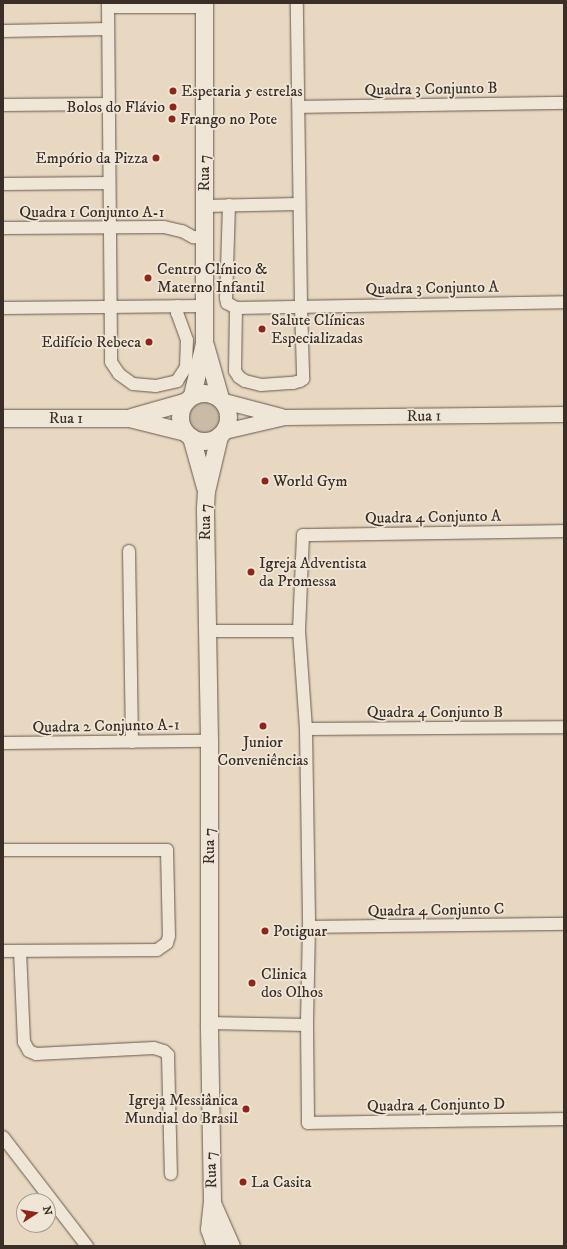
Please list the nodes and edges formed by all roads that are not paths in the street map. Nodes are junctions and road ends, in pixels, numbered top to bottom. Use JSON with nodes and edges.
{"nodes":[{"id":1,"x":298,"y":3,"type":"edge"},
{"id":2,"x":108,"y":5,"type":"edge"},
{"id":3,"x":204,"y":5,"type":"edge"},
{"id":4,"x":108,"y":30,"type":"junction"},
{"id":5,"x":3,"y":31,"type":"edge"},
{"id":6,"x":564,"y":103,"type":"edge"},
{"id":7,"x":108,"y":104,"type":"junction"},
{"id":8,"x":3,"y":105,"type":"edge"},
{"id":9,"x":299,"y":106,"type":"junction"},
{"id":10,"x":109,"y":183,"type":"junction"},
{"id":11,"x":3,"y":184,"type":"edge"},
{"id":12,"x":300,"y":204,"type":"junction"},
{"id":13,"x":228,"y":205,"type":"junction"},
{"id":14,"x":204,"y":206,"type":"junction"},
{"id":15,"x":110,"y":227,"type":"junction"},
{"id":16,"x":3,"y":228,"type":"edge"},
{"id":17,"x":204,"y":238,"type":"junction"},
{"id":18,"x":564,"y":302,"type":"edge"},
{"id":19,"x":178,"y":306,"type":"junction"},
{"id":20,"x":203,"y":306,"type":"junction"},
{"id":21,"x":301,"y":306,"type":"junction"},
{"id":22,"x":110,"y":307,"type":"junction"},
{"id":23,"x":3,"y":308,"type":"edge"},
{"id":24,"x":236,"y":308,"type":"junction"},
{"id":25,"x":204,"y":343,"type":"junction"},
{"id":26,"x":188,"y":399,"type":"junction"},
{"id":27,"x":222,"y":399,"type":"junction"},
{"id":28,"x":564,"y":414,"type":"edge"},
{"id":29,"x":284,"y":417,"type":"junction"},
{"id":30,"x":3,"y":418,"type":"edge"},
{"id":31,"x":129,"y":418,"type":"junction"},
{"id":32,"x":221,"y":434,"type":"junction"},
{"id":33,"x":188,"y":435,"type":"junction"},
{"id":34,"x":206,"y":491,"type":"junction"},
{"id":35,"x":564,"y":531,"type":"edge"},
{"id":36,"x":129,"y":551,"type":"dead end"},
{"id":37,"x":206,"y":631,"type":"junction"},
{"id":38,"x":299,"y":631,"type":"junction"},
{"id":39,"x":564,"y":727,"type":"edge"},
{"id":40,"x":306,"y":729,"type":"junction"},
{"id":41,"x":209,"y":741,"type":"junction"},
{"id":42,"x":132,"y":742,"type":"junction"},
{"id":43,"x":3,"y":743,"type":"edge"},
{"id":44,"x":3,"y":850,"type":"edge"},
{"id":45,"x":564,"y":924,"type":"edge"},
{"id":46,"x":309,"y":927,"type":"junction"},
{"id":47,"x":3,"y":951,"type":"edge"},
{"id":48,"x":20,"y":951,"type":"junction"},
{"id":49,"x":209,"y":1023,"type":"junction"},
{"id":50,"x":307,"y":1025,"type":"junction"},
{"id":51,"x":564,"y":1120,"type":"edge"},
{"id":52,"x":3,"y":1137,"type":"edge"},
{"id":53,"x":172,"y":1174,"type":"dead end"},
{"id":54,"x":212,"y":1201,"type":"junction"},
{"id":55,"x":209,"y":1230,"type":"junction"},
{"id":56,"x":87,"y":1246,"type":"edge"},
{"id":57,"x":200,"y":1246,"type":"edge"},
{"id":58,"x":215,"y":1246,"type":"edge"},
{"id":59,"x":231,"y":1246,"type":"edge"}],
"edges":[{"from":1,"to":9,"type":"street"},
{"from":2,"to":3,"type":"street"},
{"from":2,"to":4,"type":"street"},
{"from":3,"to":14,"type":"main road","name":"Rua 7"},
{"from":4,"to":5,"type":"street"},
{"from":4,"to":7,"type":"street"},
{"from":6,"to":9,"type":"street","name":"Quadra 3 Conjunto B"},
{"from":7,"to":8,"type":"street"},
{"from":7,"to":10,"type":"street"},
{"from":9,"to":12,"type":"street"},
{"from":10,"to":11,"type":"street","name":"Quadra 1 Conjunto A-1"},
{"from":10,"to":15,"type":"street"},
{"from":12,"to":13,"type":"street"},
{"from":12,"to":21,"type":"street"},
{"from":13,"to":14,"type":"street"},
{"from":13,"to":24,"type":"street"},
{"from":14,"to":17,"type":"main road","name":"Rua 7"},
{"from":15,"to":16,"type":"street","name":"Quadra 1 Conjunto A-1"},
{"from":15,"to":17,"type":"street","name":"Quadra 1 Conjunto A-1"},
{"from":15,"to":22,"type":"street"},
{"from":17,"to":20,"type":"main road","name":"Rua 7"},
{"from":18,"to":21,"type":"street","name":"Quadra 3 Conjunto A"},
{"from":19,"to":20,"type":"street"},
{"from":19,"to":22,"type":"street"},
{"from":19,"to":22,"type":"street"},
{"from":20,"to":25,"type":"main road","name":"Rua 7"},
{"from":21,"to":24,"type":"street","name":"Quadra 3 Conjunto A"},
{"from":21,"to":24,"type":"street"},
{"from":22,"to":23,"type":"street"},
{"from":25,"to":26,"type":"main road","name":"Rua 7"},
{"from":25,"to":27,"type":"main road","name":"Rua 7"},
{"from":26,"to":27,"type":"main road"},
{"from":26,"to":31,"type":"main road","name":"Rua 1"},
{"from":26,"to":33,"type":"main road"},
{"from":27,"to":29,"type":"street"},
{"from":27,"to":32,"type":"main road"},
{"from":28,"to":29,"type":"street","name":"Rua 1"},
{"from":29,"to":32,"type":"street"},
{"from":30,"to":31,"type":"main road","name":"Rua 1"},
{"from":31,"to":33,"type":"main road","name":"Rua 1"},
{"from":32,"to":33,"type":"main road"},
{"from":32,"to":34,"type":"main road","name":"Rua 7"},
{"from":33,"to":34,"type":"main road","name":"Rua 7"},
{"from":34,"to":37,"type":"main road","name":"Rua 7"},
{"from":35,"to":38,"type":"street","name":"Quadra 4 Conjunto A"},
{"from":36,"to":42,"type":"street"},
{"from":37,"to":38,"type":"street"},
{"from":37,"to":41,"type":"main road","name":"Rua 7"},
{"from":38,"to":40,"type":"street"},
{"from":39,"to":40,"type":"street","name":"Quadra 4 Conjunto B"},
{"from":40,"to":46,"type":"street"},
{"from":41,"to":42,"type":"street","name":"Quadra 2 Conjunto A-1"},
{"from":41,"to":49,"type":"main road","name":"Rua 7"},
{"from":42,"to":43,"type":"street","name":"Quadra 2 Conjunto A-1"},
{"from":44,"to":48,"type":"street"},
{"from":45,"to":46,"type":"street","name":"Quadra 4 Conjunto C"},
{"from":46,"to":50,"type":"street"},
{"from":47,"to":48,"type":"street"},
{"from":48,"to":53,"type":"street"},
{"from":49,"to":50,"type":"street"},
{"from":49,"to":54,"type":"main road","name":"Rua 7"},
{"from":50,"to":51,"type":"street","name":"Quadra 4 Conjunto D"},
{"from":52,"to":56,"type":"street"},
{"from":54,"to":55,"type":"main road","name":"Rua 7"},
{"from":54,"to":59,"type":"main road","name":"Rua 7"},
{"from":55,"to":57,"type":"main road"},
{"from":55,"to":58,"type":"main road","name":"Rua 7"}]}
